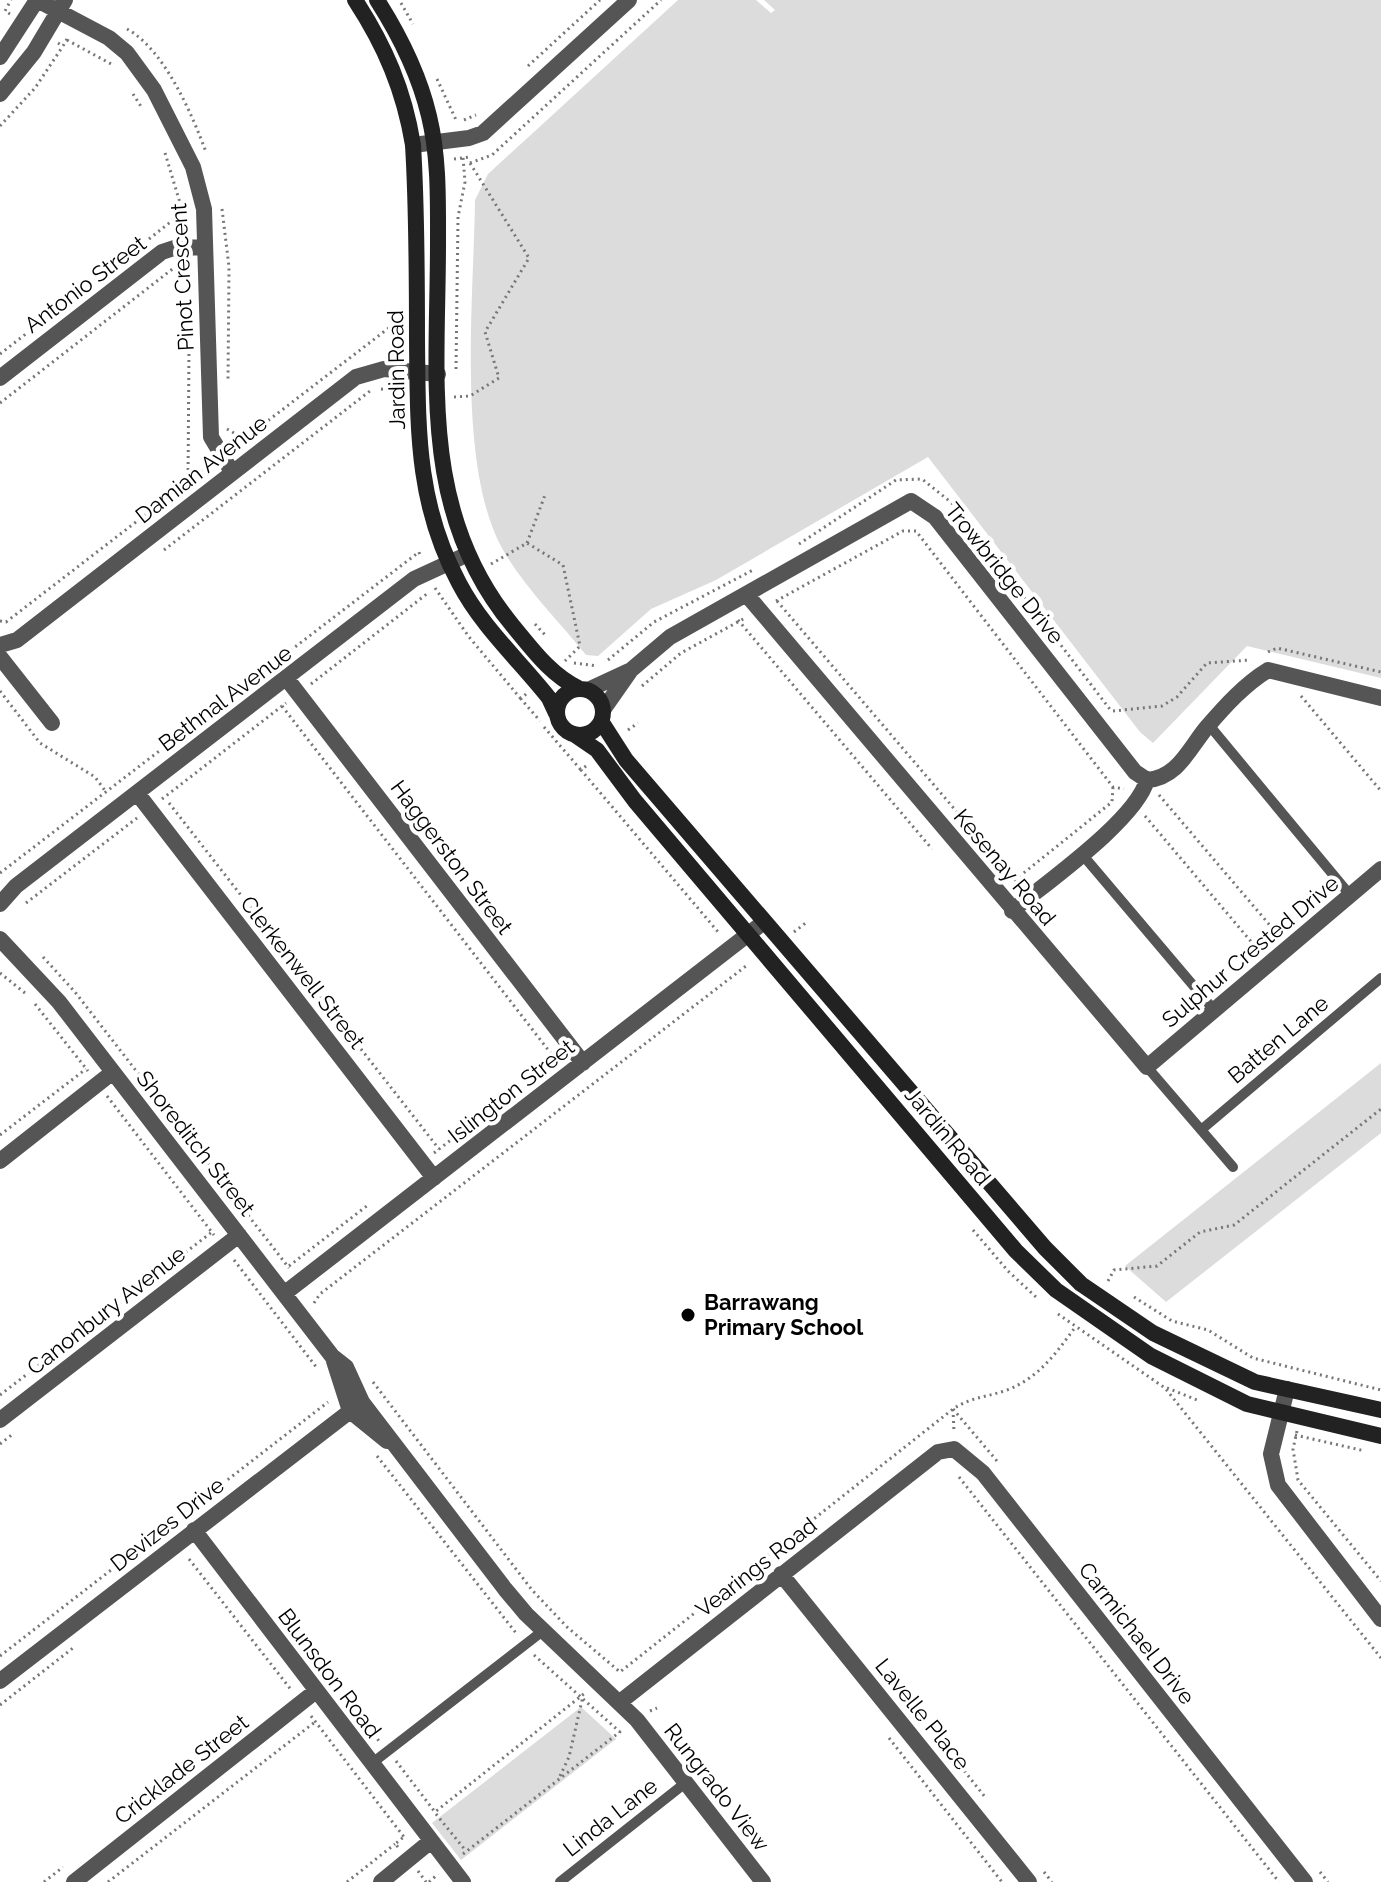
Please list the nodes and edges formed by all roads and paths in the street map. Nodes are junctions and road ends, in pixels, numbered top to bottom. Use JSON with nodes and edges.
{"nodes":[{"id":1,"x":11,"y":0,"type":"edge"},
{"id":2,"x":37,"y":0,"type":"edge"},
{"id":3,"x":355,"y":0,"type":"edge"},
{"id":4,"x":377,"y":0,"type":"edge"},
{"id":5,"x":399,"y":0,"type":"edge"},
{"id":6,"x":600,"y":0,"type":"edge"},
{"id":7,"x":629,"y":0,"type":"edge"},
{"id":8,"x":661,"y":0,"type":"edge"},
{"id":9,"x":61,"y":6,"type":"edge"},
{"id":10,"x":5,"y":11,"type":"junction"},
{"id":11,"x":0,"y":19,"type":"edge"},
{"id":12,"x":23,"y":22,"type":"junction"},
{"id":13,"x":77,"y":22,"type":"junction"},
{"id":14,"x":124,"y":27,"type":"dead end"},
{"id":15,"x":44,"y":35,"type":"junction"},
{"id":16,"x":418,"y":35,"type":"dead end"},
{"id":17,"x":63,"y":46,"type":"junction"},
{"id":18,"x":0,"y":57,"type":"edge"},
{"id":19,"x":433,"y":68,"type":"dead end"},
{"id":20,"x":521,"y":73,"type":"dead end"},
{"id":21,"x":0,"y":94,"type":"edge"},
{"id":22,"x":487,"y":105,"type":"dead end"},
{"id":23,"x":464,"y":120,"type":"dead end"},
{"id":24,"x":0,"y":126,"type":"edge"},
{"id":25,"x":460,"y":139,"type":"junction"},
{"id":26,"x":434,"y":143,"type":"junction"},
{"id":27,"x":413,"y":145,"type":"junction"},
{"id":28,"x":207,"y":154,"type":"dead end"},
{"id":29,"x":221,"y":204,"type":"dead end"},
{"id":30,"x":183,"y":212,"type":"dead end"},
{"id":31,"x":147,"y":240,"type":"dead end"},
{"id":32,"x":205,"y":247,"type":"junction"},
{"id":33,"x":134,"y":250,"type":"dead end"},
{"id":34,"x":190,"y":270,"type":"dead end"},
{"id":35,"x":394,"y":324,"type":"dead end"},
{"id":36,"x":0,"y":354,"type":"edge"},
{"id":37,"x":417,"y":372,"type":"junction"},
{"id":38,"x":438,"y":374,"type":"junction"},
{"id":39,"x":0,"y":378,"type":"edge"},
{"id":40,"x":455,"y":382,"type":"dead end"},
{"id":41,"x":228,"y":385,"type":"dead end"},
{"id":42,"x":393,"y":390,"type":"dead end"},
{"id":43,"x":0,"y":403,"type":"edge"},
{"id":44,"x":456,"y":411,"type":"dead end"},
{"id":45,"x":228,"y":415,"type":"dead end"},
{"id":46,"x":244,"y":439,"type":"junction"},
{"id":47,"x":220,"y":457,"type":"junction"},
{"id":48,"x":232,"y":472,"type":"junction"},
{"id":49,"x":545,"y":495,"type":"dead end"},
{"id":50,"x":527,"y":543,"type":"junction"},
{"id":51,"x":797,"y":547,"type":"dead end"},
{"id":52,"x":161,"y":552,"type":"dead end"},
{"id":53,"x":466,"y":555,"type":"junction"},
{"id":54,"x":448,"y":561,"type":"junction"},
{"id":55,"x":760,"y":568,"type":"dead end"},
{"id":56,"x":496,"y":573,"type":"dead end"},
{"id":57,"x":718,"y":586,"type":"junction"},
{"id":58,"x":435,"y":588,"type":"dead end"},
{"id":59,"x":746,"y":594,"type":"junction"},
{"id":60,"x":777,"y":601,"type":"junction"},
{"id":61,"x":727,"y":605,"type":"junction"},
{"id":62,"x":759,"y":610,"type":"junction"},
{"id":63,"x":0,"y":621,"type":"edge"},
{"id":64,"x":739,"y":621,"type":"junction"},
{"id":65,"x":535,"y":623,"type":"dead end"},
{"id":66,"x":553,"y":645,"type":"dead end"},
{"id":67,"x":2,"y":649,"type":"edge"},
{"id":68,"x":562,"y":655,"type":"dead end"},
{"id":69,"x":566,"y":660,"type":"junction"},
{"id":70,"x":631,"y":670,"type":"junction"},
{"id":71,"x":604,"y":673,"type":"junction"},
{"id":72,"x":1282,"y":674,"type":"junction"},
{"id":73,"x":287,"y":679,"type":"junction"},
{"id":74,"x":583,"y":689,"type":"junction"},
{"id":75,"x":639,"y":689,"type":"dead end"},
{"id":76,"x":0,"y":691,"type":"edge"},
{"id":77,"x":1381,"y":698,"type":"edge"},
{"id":78,"x":521,"y":699,"type":"dead end"},
{"id":79,"x":282,"y":706,"type":"dead end"},
{"id":80,"x":1112,"y":712,"type":"dead end"},
{"id":81,"x":556,"y":713,"type":"junction"},
{"id":82,"x":602,"y":715,"type":"junction"},
{"id":83,"x":52,"y":723,"type":"dead end"},
{"id":84,"x":638,"y":723,"type":"dead end"},
{"id":85,"x":620,"y":724,"type":"dead end"},
{"id":86,"x":1209,"y":725,"type":"junction"},
{"id":87,"x":575,"y":735,"type":"junction"},
{"id":88,"x":1113,"y":787,"type":"junction"},
{"id":89,"x":1381,"y":791,"type":"edge"},
{"id":90,"x":1142,"y":792,"type":"junction"},
{"id":91,"x":137,"y":793,"type":"junction"},
{"id":92,"x":164,"y":797,"type":"dead end"},
{"id":93,"x":118,"y":807,"type":"junction"},
{"id":94,"x":130,"y":823,"type":"dead end"},
{"id":95,"x":932,"y":849,"type":"dead end"},
{"id":96,"x":1081,"y":853,"type":"junction"},
{"id":97,"x":1381,"y":869,"type":"edge"},
{"id":98,"x":8,"y":889,"type":"edge"},
{"id":99,"x":1350,"y":895,"type":"junction"},
{"id":100,"x":0,"y":904,"type":"edge"},
{"id":101,"x":1012,"y":911,"type":"junction"},
{"id":102,"x":764,"y":922,"type":"junction"},
{"id":103,"x":807,"y":922,"type":"dead end"},
{"id":104,"x":795,"y":932,"type":"dead end"},
{"id":105,"x":748,"y":935,"type":"junction"},
{"id":106,"x":0,"y":939,"type":"edge"},
{"id":107,"x":1288,"y":948,"type":"junction"},
{"id":108,"x":0,"y":953,"type":"edge"},
{"id":109,"x":19,"y":962,"type":"junction"},
{"id":110,"x":1270,"y":963,"type":"junction"},
{"id":111,"x":746,"y":966,"type":"dead end"},
{"id":112,"x":0,"y":973,"type":"edge"},
{"id":113,"x":1381,"y":978,"type":"edge"},
{"id":114,"x":1214,"y":1010,"type":"junction"},
{"id":115,"x":556,"y":1060,"type":"dead end"},
{"id":116,"x":583,"y":1063,"type":"junction"},
{"id":117,"x":1147,"y":1067,"type":"junction"},
{"id":118,"x":86,"y":1069,"type":"junction"},
{"id":119,"x":113,"y":1072,"type":"junction"},
{"id":120,"x":98,"y":1084,"type":"junction"},
{"id":121,"x":1381,"y":1109,"type":"edge"},
{"id":122,"x":1201,"y":1130,"type":"junction"},
{"id":123,"x":0,"y":1135,"type":"edge"},
{"id":124,"x":439,"y":1149,"type":"dead end"},
{"id":125,"x":0,"y":1161,"type":"edge"},
{"id":126,"x":1233,"y":1167,"type":"dead end"},
{"id":127,"x":434,"y":1178,"type":"junction"},
{"id":128,"x":212,"y":1232,"type":"junction"},
{"id":129,"x":239,"y":1235,"type":"junction"},
{"id":130,"x":224,"y":1247,"type":"junction"},
{"id":131,"x":1117,"y":1287,"type":"dead end"},
{"id":132,"x":1102,"y":1288,"type":"junction"},
{"id":133,"x":285,"y":1293,"type":"junction"},
{"id":134,"x":1126,"y":1293,"type":"dead end"},
{"id":135,"x":314,"y":1304,"type":"dead end"},
{"id":136,"x":1085,"y":1313,"type":"junction"},
{"id":137,"x":1312,"y":1373,"type":"junction"},
{"id":138,"x":323,"y":1376,"type":"dead end"},
{"id":139,"x":369,"y":1377,"type":"dead end"},
{"id":140,"x":1287,"y":1389,"type":"junction"},
{"id":141,"x":1381,"y":1390,"type":"edge"},
{"id":142,"x":1308,"y":1394,"type":"junction"},
{"id":143,"x":0,"y":1395,"type":"edge"},
{"id":144,"x":351,"y":1410,"type":"junction"},
{"id":145,"x":1381,"y":1410,"type":"edge"},
{"id":146,"x":1281,"y":1413,"type":"junction"},
{"id":147,"x":1301,"y":1417,"type":"junction"},
{"id":148,"x":0,"y":1420,"type":"edge"},
{"id":149,"x":1381,"y":1436,"type":"edge"},
{"id":150,"x":371,"y":1449,"type":"dead end"},
{"id":151,"x":919,"y":1466,"type":"joint"},
{"id":152,"x":953,"y":1470,"type":"dead end"},
{"id":153,"x":194,"y":1530,"type":"junction"},
{"id":154,"x":781,"y":1574,"type":"junction"},
{"id":155,"x":1381,"y":1581,"type":"edge"},
{"id":156,"x":1330,"y":1594,"type":"dead end"},
{"id":157,"x":1381,"y":1619,"type":"edge"},
{"id":158,"x":544,"y":1630,"type":"junction"},
{"id":159,"x":526,"y":1644,"type":"junction"},
{"id":160,"x":538,"y":1655,"type":"junction"},
{"id":161,"x":0,"y":1656,"type":"edge"},
{"id":162,"x":526,"y":1657,"type":"dead end"},
{"id":163,"x":1381,"y":1658,"type":"edge"},
{"id":164,"x":886,"y":1672,"type":"dead end"},
{"id":165,"x":0,"y":1681,"type":"edge"},
{"id":166,"x":598,"y":1682,"type":"junction"},
{"id":167,"x":316,"y":1691,"type":"junction"},
{"id":168,"x":583,"y":1695,"type":"junction"},
{"id":169,"x":620,"y":1702,"type":"junction"},
{"id":170,"x":657,"y":1708,"type":"dead end"},
{"id":171,"x":637,"y":1720,"type":"junction"},
{"id":172,"x":315,"y":1722,"type":"dead end"},
{"id":173,"x":620,"y":1732,"type":"junction"},
{"id":174,"x":884,"y":1732,"type":"dead end"},
{"id":175,"x":393,"y":1759,"type":"dead end"},
{"id":176,"x":371,"y":1764,"type":"junction"},
{"id":177,"x":558,"y":1780,"type":"junction"},
{"id":178,"x":684,"y":1784,"type":"junction"},
{"id":179,"x":993,"y":1808,"type":"dead end"},
{"id":180,"x":431,"y":1841,"type":"junction"},
{"id":181,"x":395,"y":1844,"type":"dead end"},
{"id":182,"x":449,"y":1866,"type":"junction"},
{"id":183,"x":1042,"y":1870,"type":"dead end"},
{"id":184,"x":74,"y":1882,"type":"edge"},
{"id":185,"x":108,"y":1882,"type":"edge"},
{"id":186,"x":347,"y":1882,"type":"edge"},
{"id":187,"x":381,"y":1882,"type":"edge"},
{"id":188,"x":429,"y":1882,"type":"edge"},
{"id":189,"x":463,"y":1882,"type":"edge"},
{"id":190,"x":560,"y":1882,"type":"edge"},
{"id":191,"x":763,"y":1882,"type":"edge"},
{"id":192,"x":1002,"y":1882,"type":"edge"},
{"id":193,"x":1029,"y":1882,"type":"edge"},
{"id":194,"x":1052,"y":1882,"type":"edge"},
{"id":195,"x":1279,"y":1882,"type":"edge"},
{"id":196,"x":1305,"y":1882,"type":"edge"}],
"edges":[{"from":1,"to":10,"type":"path"},
{"from":2,"to":9,"type":"street","name":"Pinot Crescent"},
{"from":2,"to":12,"type":"street"},
{"from":3,"to":27,"type":"street","name":"Jardin Road"},
{"from":4,"to":26,"type":"street","name":"Jardin Road"},
{"from":5,"to":16,"type":"path"},
{"from":6,"to":20,"type":"path"},
{"from":7,"to":25,"type":"street"},
{"from":8,"to":44,"type":"path"},
{"from":9,"to":13,"type":"street","name":"Pinot Crescent"},
{"from":9,"to":15,"type":"street"},
{"from":10,"to":11,"type":"path"},
{"from":10,"to":12,"type":"path"},
{"from":12,"to":18,"type":"street"},
{"from":13,"to":17,"type":"path"},
{"from":13,"to":32,"type":"street","name":"Pinot Crescent"},
{"from":14,"to":28,"type":"path"},
{"from":15,"to":17,"type":"path"},
{"from":15,"to":21,"type":"street"},
{"from":17,"to":24,"type":"path"},
{"from":19,"to":25,"type":"path"},
{"from":22,"to":23,"type":"path"},
{"from":25,"to":26,"type":"street"},
{"from":25,"to":40,"type":"path"},
{"from":26,"to":27,"type":"street"},
{"from":26,"to":38,"type":"street","name":"Jardin Road"},
{"from":27,"to":37,"type":"street","name":"Jardin Road"},
{"from":29,"to":41,"type":"path"},
{"from":30,"to":31,"type":"path"},
{"from":32,"to":39,"type":"street","name":"Antonio Street"},
{"from":32,"to":47,"type":"street","name":"Pinot Crescent"},
{"from":33,"to":36,"type":"path"},
{"from":34,"to":43,"type":"path"},
{"from":35,"to":46,"type":"path"},
{"from":37,"to":38,"type":"street","name":"Damian Avenue"},
{"from":37,"to":48,"type":"street","name":"Damian Avenue"},
{"from":37,"to":54,"type":"street","name":"Jardin Road"},
{"from":38,"to":53,"type":"street","name":"Jardin Road"},
{"from":42,"to":52,"type":"path"},
{"from":45,"to":46,"type":"path"},
{"from":46,"to":47,"type":"path"},
{"from":47,"to":48,"type":"street","name":"Pinot Crescent"},
{"from":47,"to":63,"type":"path"},
{"from":48,"to":67,"type":"street","name":"Damian Avenue"},
{"from":49,"to":50,"type":"path"},
{"from":50,"to":56,"type":"path"},
{"from":50,"to":69,"type":"path"},
{"from":51,"to":80,"type":"path"},
{"from":53,"to":54,"type":"street","name":"Bethnal Avenue"},
{"from":53,"to":74,"type":"street","name":"Jardin Road"},
{"from":54,"to":73,"type":"street","name":"Bethnal Avenue"},
{"from":54,"to":81,"type":"street","name":"Jardin Road"},
{"from":55,"to":57,"type":"path"},
{"from":57,"to":61,"type":"path"},
{"from":57,"to":71,"type":"path"},
{"from":58,"to":78,"type":"path"},
{"from":59,"to":61,"type":"street","name":"Trowbridge Drive"},
{"from":59,"to":62,"type":"street","name":"Kesenay Road"},
{"from":59,"to":90,"type":"street","name":"Trowbridge Drive"},
{"from":60,"to":62,"type":"path"},
{"from":60,"to":88,"type":"path"},
{"from":60,"to":88,"type":"path"},
{"from":61,"to":64,"type":"path"},
{"from":61,"to":70,"type":"street","name":"Trowbridge Drive"},
{"from":62,"to":64,"type":"path"},
{"from":62,"to":101,"type":"street","name":"Kesenay Road"},
{"from":64,"to":75,"type":"path"},
{"from":64,"to":95,"type":"path"},
{"from":65,"to":66,"type":"path"},
{"from":67,"to":83,"type":"street"},
{"from":68,"to":69,"type":"path"},
{"from":69,"to":71,"type":"path"},
{"from":70,"to":71,"type":"street","name":"Trowbridge Drive"},
{"from":70,"to":82,"type":"street","name":"Trowbridge Drive"},
{"from":71,"to":74,"type":"street","name":"Trowbridge Drive"},
{"from":72,"to":77,"type":"street"},
{"from":72,"to":86,"type":"street"},
{"from":72,"to":89,"type":"path"},
{"from":73,"to":91,"type":"street","name":"Bethnal Avenue"},
{"from":73,"to":116,"type":"street","name":"Haggerston Street"},
{"from":74,"to":81,"type":"street"},
{"from":74,"to":82,"type":"street"},
{"from":76,"to":93,"type":"path"},
{"from":79,"to":115,"type":"path"},
{"from":81,"to":87,"type":"street"},
{"from":82,"to":87,"type":"street"},
{"from":82,"to":102,"type":"street","name":"Jardin Road"},
{"from":84,"to":85,"type":"path"},
{"from":86,"to":90,"type":"street"},
{"from":86,"to":99,"type":"lane"},
{"from":87,"to":105,"type":"street","name":"Jardin Road"},
{"from":88,"to":90,"type":"path"},
{"from":90,"to":96,"type":"street"},
{"from":90,"to":107,"type":"path"},
{"from":90,"to":110,"type":"path"},
{"from":91,"to":93,"type":"street","name":"Bethnal Avenue"},
{"from":91,"to":127,"type":"street","name":"Clerkenwell Street"},
{"from":92,"to":124,"type":"path"},
{"from":93,"to":94,"type":"path"},
{"from":93,"to":98,"type":"street","name":"Bethnal Avenue"},
{"from":96,"to":101,"type":"street"},
{"from":96,"to":114,"type":"lane"},
{"from":97,"to":99,"type":"street","name":"Sulphur Crested Drive"},
{"from":98,"to":100,"type":"street","name":"Bethnal Avenue"},
{"from":99,"to":107,"type":"street","name":"Sulphur Crested Drive"},
{"from":101,"to":117,"type":"street","name":"Kesenay Road"},
{"from":102,"to":105,"type":"street","name":"Islington Street"},
{"from":102,"to":132,"type":"street","name":"Jardin Road"},
{"from":103,"to":104,"type":"path"},
{"from":105,"to":116,"type":"street","name":"Islington Street"},
{"from":105,"to":136,"type":"street","name":"Jardin Road"},
{"from":106,"to":109,"type":"street","name":"Shoreditch Street"},
{"from":107,"to":110,"type":"street","name":"Sulphur Crested Drive"},
{"from":108,"to":109,"type":"street","name":"Shoreditch Street"},
{"from":109,"to":119,"type":"street","name":"Shoreditch Street"},
{"from":110,"to":114,"type":"street","name":"Sulphur Crested Drive"},
{"from":111,"to":135,"type":"path"},
{"from":112,"to":118,"type":"path"},
{"from":113,"to":122,"type":"lane","name":"Batten Lane"},
{"from":114,"to":117,"type":"street","name":"Sulphur Crested Drive"},
{"from":116,"to":127,"type":"street","name":"Islington Street"},
{"from":117,"to":122,"type":"lane","name":"Kesenay Road"},
{"from":118,"to":120,"type":"path"},
{"from":118,"to":123,"type":"path"},
{"from":119,"to":120,"type":"street"},
{"from":119,"to":129,"type":"street","name":"Shoreditch Street"},
{"from":120,"to":125,"type":"street"},
{"from":120,"to":128,"type":"path"},
{"from":121,"to":132,"type":"path"},
{"from":122,"to":126,"type":"lane","name":"Kesenay Road"},
{"from":127,"to":133,"type":"street","name":"Islington Street"},
{"from":128,"to":130,"type":"path"},
{"from":128,"to":143,"type":"path"},
{"from":129,"to":130,"type":"street","name":"Canonbury Avenue"},
{"from":129,"to":133,"type":"street","name":"Shoreditch Street"},
{"from":130,"to":138,"type":"path"},
{"from":130,"to":148,"type":"street","name":"Canonbury Avenue"},
{"from":131,"to":132,"type":"path"},
{"from":132,"to":140,"type":"street","name":"Jardin Road"},
{"from":133,"to":144,"type":"street","name":"Shoreditch Street"},
{"from":134,"to":137,"type":"path"},
{"from":136,"to":139,"type":"path"},
{"from":136,"to":146,"type":"street","name":"Jardin Road"},
{"from":137,"to":141,"type":"path"},
{"from":137,"to":142,"type":"path"},
{"from":140,"to":142,"type":"street","name":"Jardin Road"},
{"from":140,"to":146,"type":"street"},
{"from":142,"to":145,"type":"street","name":"Jardin Road"},
{"from":144,"to":153,"type":"street","name":"Devizes Drive"},
{"from":144,"to":158,"type":"street","name":"Shoreditch Street"},
{"from":144,"to":161,"type":"path"},
{"from":146,"to":147,"type":"street","name":"Jardin Road"},
{"from":146,"to":157,"type":"street"},
{"from":147,"to":149,"type":"street","name":"Jardin Road"},
{"from":147,"to":155,"type":"path"},
{"from":150,"to":159,"type":"path"},
{"from":151,"to":154,"type":"street","name":"Vearings Road"},
{"from":151,"to":196,"type":"street","name":"Carmichael Drive"},
{"from":152,"to":195,"type":"path"},
{"from":153,"to":165,"type":"street","name":"Devizes Drive"},
{"from":153,"to":167,"type":"street","name":"Blunsdon Road"},
{"from":154,"to":169,"type":"street","name":"Vearings Road"},
{"from":154,"to":193,"type":"street","name":"Lavelle Place"},
{"from":156,"to":163,"type":"path"},
{"from":158,"to":159,"type":"lane"},
{"from":158,"to":166,"type":"street","name":"Shoreditch Street"},
{"from":159,"to":160,"type":"path"},
{"from":159,"to":176,"type":"lane"},
{"from":160,"to":162,"type":"path"},
{"from":160,"to":168,"type":"path"},
{"from":164,"to":179,"type":"path"},
{"from":166,"to":168,"type":"path"},
{"from":166,"to":169,"type":"street","name":"Shoreditch Street"},
{"from":167,"to":176,"type":"street","name":"Blunsdon Road"},
{"from":167,"to":184,"type":"street","name":"Cricklade Street"},
{"from":168,"to":173,"type":"path"},
{"from":168,"to":175,"type":"path"},
{"from":168,"to":177,"type":"path"},
{"from":169,"to":171,"type":"street","name":"Shoreditch Street"},
{"from":170,"to":171,"type":"path"},
{"from":171,"to":173,"type":"path"},
{"from":171,"to":178,"type":"street","name":"Rungrado View"},
{"from":172,"to":185,"type":"path"},
{"from":173,"to":177,"type":"path"},
{"from":174,"to":192,"type":"path"},
{"from":176,"to":180,"type":"street","name":"Blunsdon Road"},
{"from":177,"to":182,"type":"path"},
{"from":178,"to":190,"type":"lane","name":"Linda Lane"},
{"from":178,"to":191,"type":"street","name":"Rungrado View"},
{"from":180,"to":182,"type":"street","name":"Blunsdon Road"},
{"from":180,"to":187,"type":"street"},
{"from":181,"to":186,"type":"path"},
{"from":182,"to":188,"type":"path"},
{"from":182,"to":189,"type":"street","name":"Blunsdon Road"},
{"from":183,"to":194,"type":"path"}]}
